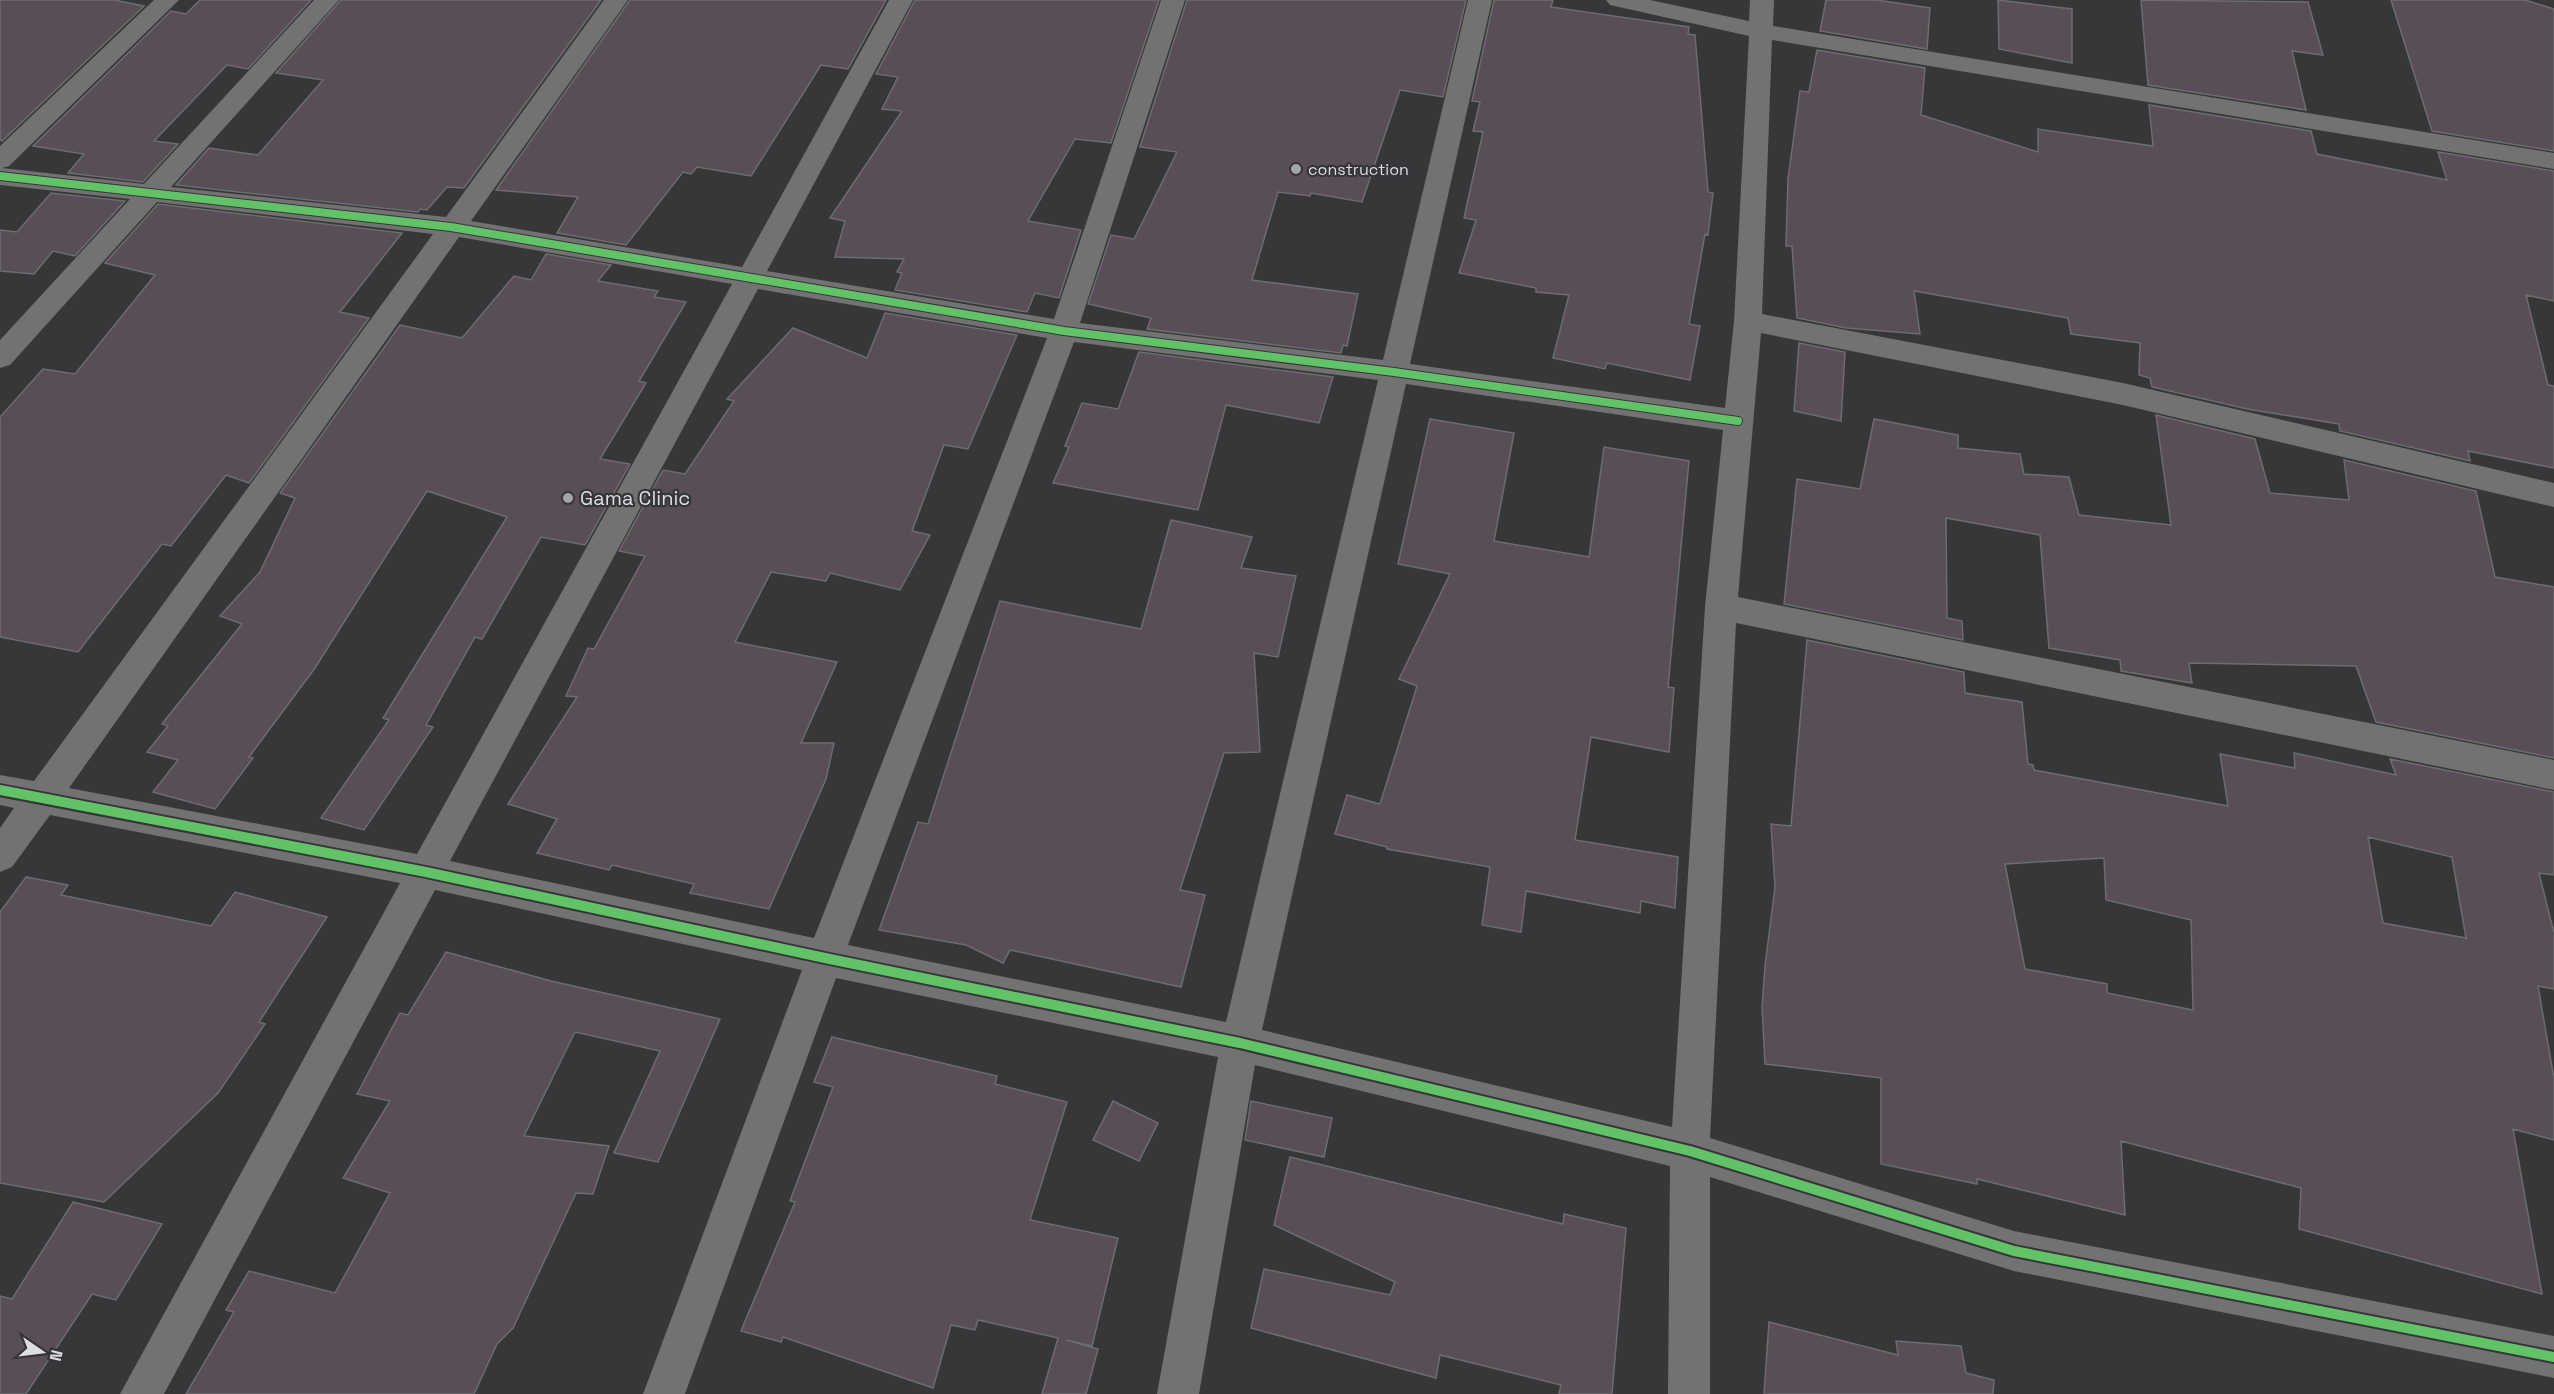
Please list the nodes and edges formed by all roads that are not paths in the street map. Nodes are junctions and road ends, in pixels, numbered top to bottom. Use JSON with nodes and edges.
{"nodes":[{"id":1,"x":166,"y":0,"type":"edge"},
{"id":2,"x":327,"y":0,"type":"edge"},
{"id":3,"x":616,"y":0,"type":"edge"},
{"id":4,"x":901,"y":0,"type":"edge"},
{"id":5,"x":1173,"y":0,"type":"edge"},
{"id":6,"x":1480,"y":0,"type":"edge"},
{"id":7,"x":1618,"y":0,"type":"edge"},
{"id":8,"x":1761,"y":15,"type":"edge"},
{"id":9,"x":0,"y":160,"type":"edge"},
{"id":10,"x":2554,"y":161,"type":"edge"},
{"id":11,"x":0,"y":176,"type":"edge"},
{"id":12,"x":152,"y":193,"type":"junction"},
{"id":13,"x":451,"y":227,"type":"junction"},
{"id":14,"x":751,"y":279,"type":"junction"},
{"id":15,"x":1748,"y":321,"type":"junction"},
{"id":16,"x":1064,"y":331,"type":"junction"},
{"id":17,"x":0,"y":358,"type":"edge"},
{"id":18,"x":1394,"y":372,"type":"junction"},
{"id":19,"x":1738,"y":421,"type":"junction"},
{"id":20,"x":2554,"y":495,"type":"edge"},
{"id":21,"x":1721,"y":607,"type":"junction"},
{"id":22,"x":2554,"y":775,"type":"edge"},
{"id":23,"x":0,"y":790,"type":"edge"},
{"id":24,"x":43,"y":799,"type":"junction"},
{"id":25,"x":0,"y":856,"type":"edge"},
{"id":26,"x":426,"y":872,"type":"junction"},
{"id":27,"x":825,"y":958,"type":"junction"},
{"id":28,"x":1240,"y":1043,"type":"junction"},
{"id":29,"x":1690,"y":1151,"type":"junction"},
{"id":30,"x":2554,"y":1358,"type":"edge"},
{"id":31,"x":141,"y":1394,"type":"edge"},
{"id":32,"x":664,"y":1394,"type":"edge"},
{"id":33,"x":1178,"y":1394,"type":"edge"},
{"id":34,"x":1689,"y":1394,"type":"edge"}],
"edges":[{"from":1,"to":9,"type":"street"},
{"from":2,"to":12,"type":"street"},
{"from":3,"to":13,"type":"street"},
{"from":4,"to":14,"type":"street"},
{"from":5,"to":16,"type":"street"},
{"from":6,"to":18,"type":"street"},
{"from":7,"to":8,"type":"street"},
{"from":8,"to":10,"type":"street"},
{"from":8,"to":15,"type":"street"},
{"from":11,"to":12,"type":"street"},
{"from":12,"to":13,"type":"street"},
{"from":12,"to":17,"type":"street"},
{"from":13,"to":14,"type":"street"},
{"from":13,"to":24,"type":"street"},
{"from":14,"to":16,"type":"street"},
{"from":14,"to":26,"type":"street"},
{"from":15,"to":19,"type":"street"},
{"from":15,"to":20,"type":"street"},
{"from":16,"to":18,"type":"street"},
{"from":16,"to":27,"type":"street"},
{"from":18,"to":19,"type":"street"},
{"from":18,"to":28,"type":"street"},
{"from":19,"to":21,"type":"street"},
{"from":21,"to":22,"type":"street"},
{"from":21,"to":29,"type":"street"},
{"from":23,"to":24,"type":"street"},
{"from":24,"to":25,"type":"street"},
{"from":24,"to":26,"type":"street"},
{"from":26,"to":27,"type":"street"},
{"from":26,"to":31,"type":"street"},
{"from":27,"to":28,"type":"street"},
{"from":27,"to":32,"type":"street"},
{"from":28,"to":29,"type":"street"},
{"from":28,"to":33,"type":"street"},
{"from":29,"to":30,"type":"street"},
{"from":29,"to":34,"type":"street"}]}
